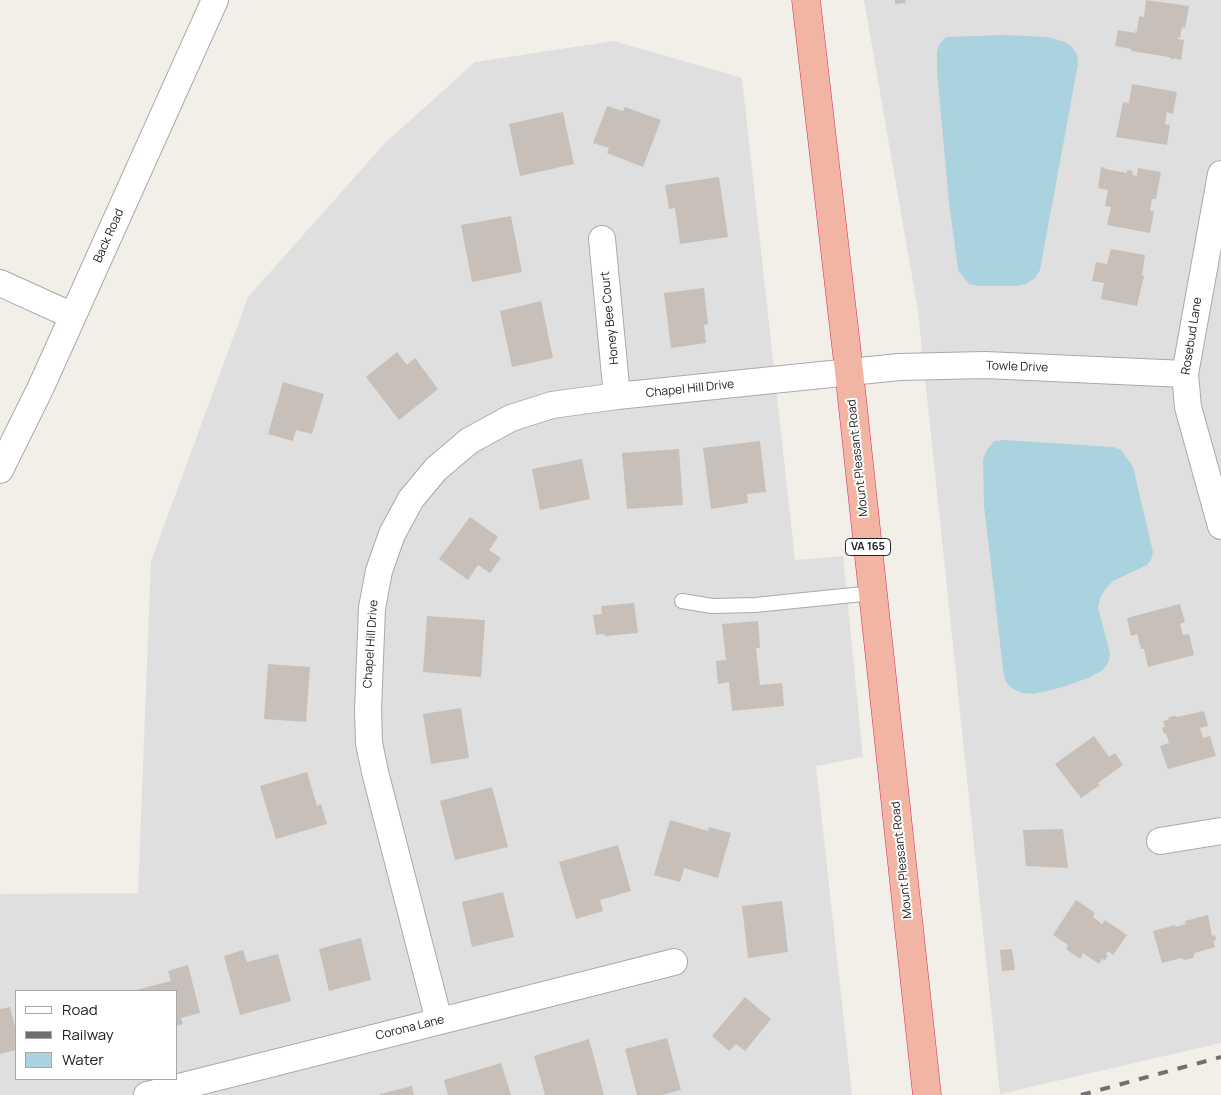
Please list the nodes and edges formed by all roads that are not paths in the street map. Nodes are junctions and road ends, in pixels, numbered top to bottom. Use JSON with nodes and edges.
{"nodes":[{"id":1,"x":215,"y":0,"type":"edge"},
{"id":2,"x":806,"y":0,"type":"edge"},
{"id":3,"x":1221,"y":174,"type":"edge"},
{"id":4,"x":602,"y":239,"type":"dead end"},
{"id":5,"x":0,"y":283,"type":"edge"},
{"id":6,"x":73,"y":316,"type":"junction"},
{"id":7,"x":849,"y":371,"type":"junction"},
{"id":8,"x":1185,"y":374,"type":"junction"},
{"id":9,"x":617,"y":396,"type":"junction"},
{"id":10,"x":0,"y":470,"type":"edge"},
{"id":11,"x":1221,"y":526,"type":"edge"},
{"id":12,"x":873,"y":593,"type":"junction"},
{"id":13,"x":682,"y":601,"type":"dead end"},
{"id":14,"x":1221,"y":830,"type":"edge"},
{"id":15,"x":1160,"y":842,"type":"dead end"},
{"id":16,"x":674,"y":962,"type":"dead end"},
{"id":17,"x":439,"y":1020,"type":"junction"},
{"id":18,"x":146,"y":1095,"type":"edge"},
{"id":19,"x":927,"y":1095,"type":"edge"}],
"edges":[{"from":1,"to":6,"type":"street","name":"Back Road"},
{"from":2,"to":7,"type":"highway","name":"Mount Pleasant Road","number":"VA 165"},
{"from":3,"to":8,"type":"street","name":"Rosebud Lane"},
{"from":4,"to":9,"type":"street","name":"Honey Bee Court"},
{"from":5,"to":6,"type":"street"},
{"from":6,"to":10,"type":"street","name":"Back Road"},
{"from":7,"to":8,"type":"street","name":"Towle Drive"},
{"from":7,"to":9,"type":"street","name":"Chapel Hill Drive"},
{"from":7,"to":12,"type":"highway","name":"Mount Pleasant Road","number":"VA 165"},
{"from":8,"to":11,"type":"street","name":"Rosebud Lane"},
{"from":9,"to":17,"type":"street","name":"Chapel Hill Drive"},
{"from":12,"to":13,"type":"lane"},
{"from":12,"to":19,"type":"highway","name":"Mount Pleasant Road","number":"VA 165"},
{"from":14,"to":15,"type":"street"},
{"from":16,"to":17,"type":"street","name":"Corona Lane"},
{"from":17,"to":18,"type":"street","name":"Corona Lane"}]}
